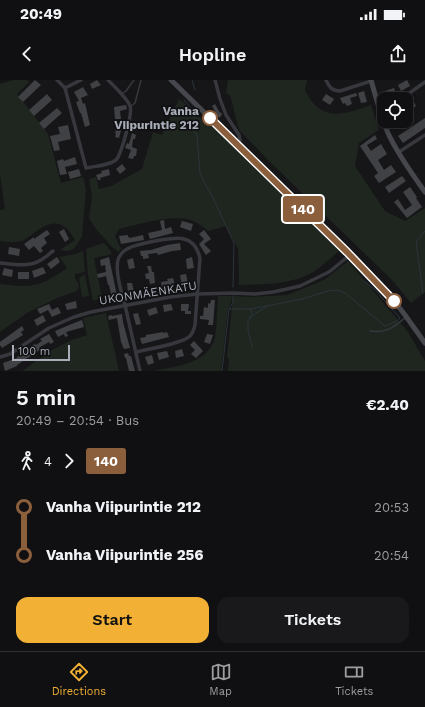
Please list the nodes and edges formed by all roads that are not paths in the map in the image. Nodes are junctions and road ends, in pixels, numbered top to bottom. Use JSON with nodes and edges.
{"nodes":[{"id":1,"x":57,"y":80,"type":"edge"},
{"id":2,"x":80,"y":80,"type":"edge"},
{"id":3,"x":108,"y":80,"type":"edge"},
{"id":4,"x":134,"y":80,"type":"edge"},
{"id":5,"x":141,"y":80,"type":"edge"},
{"id":6,"x":171,"y":80,"type":"edge"},
{"id":7,"x":215,"y":80,"type":"edge"},
{"id":8,"x":326,"y":80,"type":"edge"},
{"id":9,"x":371,"y":81,"type":"edge"},
{"id":10,"x":425,"y":82,"type":"edge"},
{"id":11,"x":65,"y":88,"type":"junction"},
{"id":12,"x":411,"y":92,"type":"edge"},
{"id":13,"x":121,"y":94,"type":"junction"},
{"id":14,"x":377,"y":95,"type":"edge"},
{"id":15,"x":130,"y":106,"type":"junction"},
{"id":16,"x":387,"y":128,"type":"edge"},
{"id":17,"x":425,"y":135,"type":"edge"},
{"id":18,"x":238,"y":146,"type":"junction"},
{"id":19,"x":398,"y":152,"type":"junction"},
{"id":20,"x":425,"y":190,"type":"edge"},
{"id":21,"x":53,"y":250,"type":"dead end"},
{"id":22,"x":350,"y":255,"type":"junction"},
{"id":23,"x":0,"y":263,"type":"edge"},
{"id":24,"x":198,"y":294,"type":"junction"},
{"id":25,"x":125,"y":305,"type":"junction"},
{"id":26,"x":406,"y":317,"type":"junction"},
{"id":27,"x":370,"y":331,"type":"dead end"},
{"id":28,"x":425,"y":343,"type":"edge"},
{"id":29,"x":136,"y":352,"type":"junction"},
{"id":30,"x":0,"y":357,"type":"edge"},
{"id":31,"x":140,"y":371,"type":"edge"}],
"edges":[{"from":1,"to":11,"type":"street"},
{"from":2,"to":11,"type":"street"},
{"from":3,"to":13,"type":"street"},
{"from":4,"to":13,"type":"lane"},
{"from":5,"to":15,"type":"lane"},
{"from":6,"to":18,"type":"street"},
{"from":7,"to":18,"type":"street"},
{"from":8,"to":9,"type":"street"},
{"from":9,"to":14,"type":"street"},
{"from":10,"to":12,"type":"street"},
{"from":11,"to":15,"type":"street"},
{"from":13,"to":15,"type":"street"},
{"from":16,"to":19,"type":"street"},
{"from":17,"to":19,"type":"street"},
{"from":18,"to":22,"type":"street"},
{"from":19,"to":20,"type":"street"},
{"from":21,"to":23,"type":"street"},
{"from":22,"to":24,"type":"street","name":"UKONMÄENKATU"},
{"from":22,"to":26,"type":"street"},
{"from":24,"to":25,"type":"street","name":"UKONMÄENKATU"},
{"from":24,"to":25,"type":"street"},
{"from":24,"to":29,"type":"street"},
{"from":25,"to":29,"type":"street"},
{"from":25,"to":30,"type":"street","name":"UKONMÄENKATU"},
{"from":26,"to":27,"type":"lane"},
{"from":26,"to":28,"type":"street"},
{"from":29,"to":31,"type":"street"}]}
